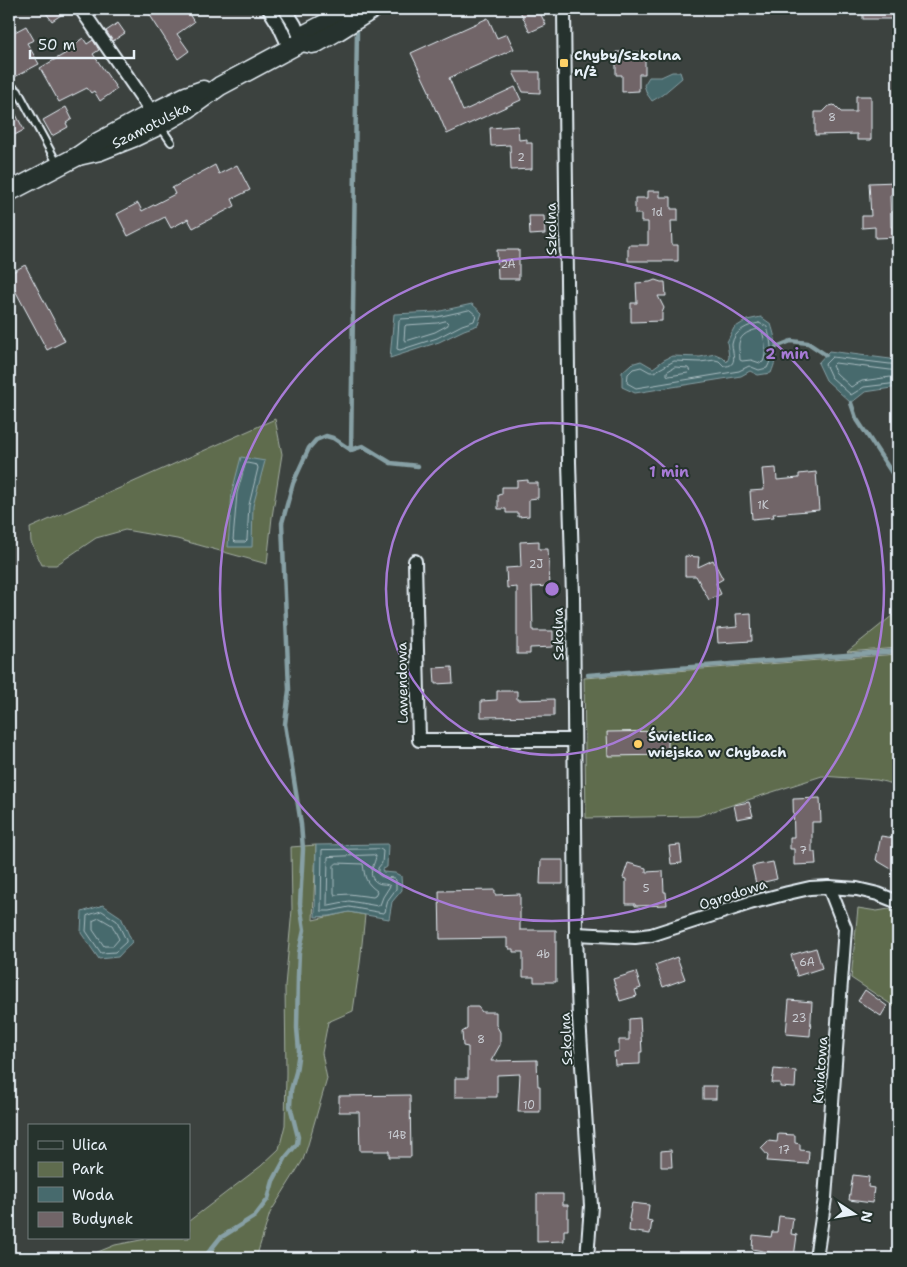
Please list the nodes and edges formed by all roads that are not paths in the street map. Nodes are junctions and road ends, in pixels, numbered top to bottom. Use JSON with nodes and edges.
{"nodes":[{"id":1,"x":81,"y":9,"type":"edge"},
{"id":2,"x":269,"y":9,"type":"edge"},
{"id":3,"x":284,"y":9,"type":"edge"},
{"id":4,"x":353,"y":9,"type":"edge"},
{"id":5,"x":373,"y":9,"type":"edge"},
{"id":6,"x":564,"y":9,"type":"edge"},
{"id":7,"x":296,"y":46,"type":"junction"},
{"id":8,"x":9,"y":86,"type":"edge"},
{"id":9,"x":156,"y":119,"type":"junction"},
{"id":10,"x":171,"y":142,"type":"dead end"},
{"id":11,"x":58,"y":166,"type":"junction"},
{"id":12,"x":9,"y":192,"type":"edge"},
{"id":13,"x":414,"y":561,"type":"dead end"},
{"id":14,"x":574,"y":740,"type":"junction"},
{"id":15,"x":829,"y":887,"type":"junction"},
{"id":16,"x":898,"y":902,"type":"edge"},
{"id":17,"x":576,"y":934,"type":"junction"},
{"id":18,"x":587,"y":1258,"type":"edge"},
{"id":19,"x":816,"y":1258,"type":"edge"}],
"edges":[{"from":1,"to":9,"type":"street"},
{"from":2,"to":7,"type":"street"},
{"from":3,"to":7,"type":"street"},
{"from":4,"to":7,"type":"street","name":"Szamotulska"},
{"from":5,"to":7,"type":"street","name":"Szamotulska"},
{"from":6,"to":14,"type":"street","name":"Szkolna"},
{"from":7,"to":9,"type":"street","name":"Szamotulska"},
{"from":8,"to":11,"type":"lane"},
{"from":9,"to":10,"type":"lane"},
{"from":9,"to":11,"type":"street","name":"Szamotulska"},
{"from":11,"to":12,"type":"street","name":"Szamotulska"},
{"from":13,"to":14,"type":"street","name":"Lawendowa"},
{"from":14,"to":17,"type":"street","name":"Szkolna"},
{"from":15,"to":16,"type":"street","name":"Ogrodowa"},
{"from":15,"to":17,"type":"street","name":"Ogrodowa"},
{"from":15,"to":19,"type":"street","name":"Kwiatowa"},
{"from":17,"to":18,"type":"street","name":"Szkolna"}]}
